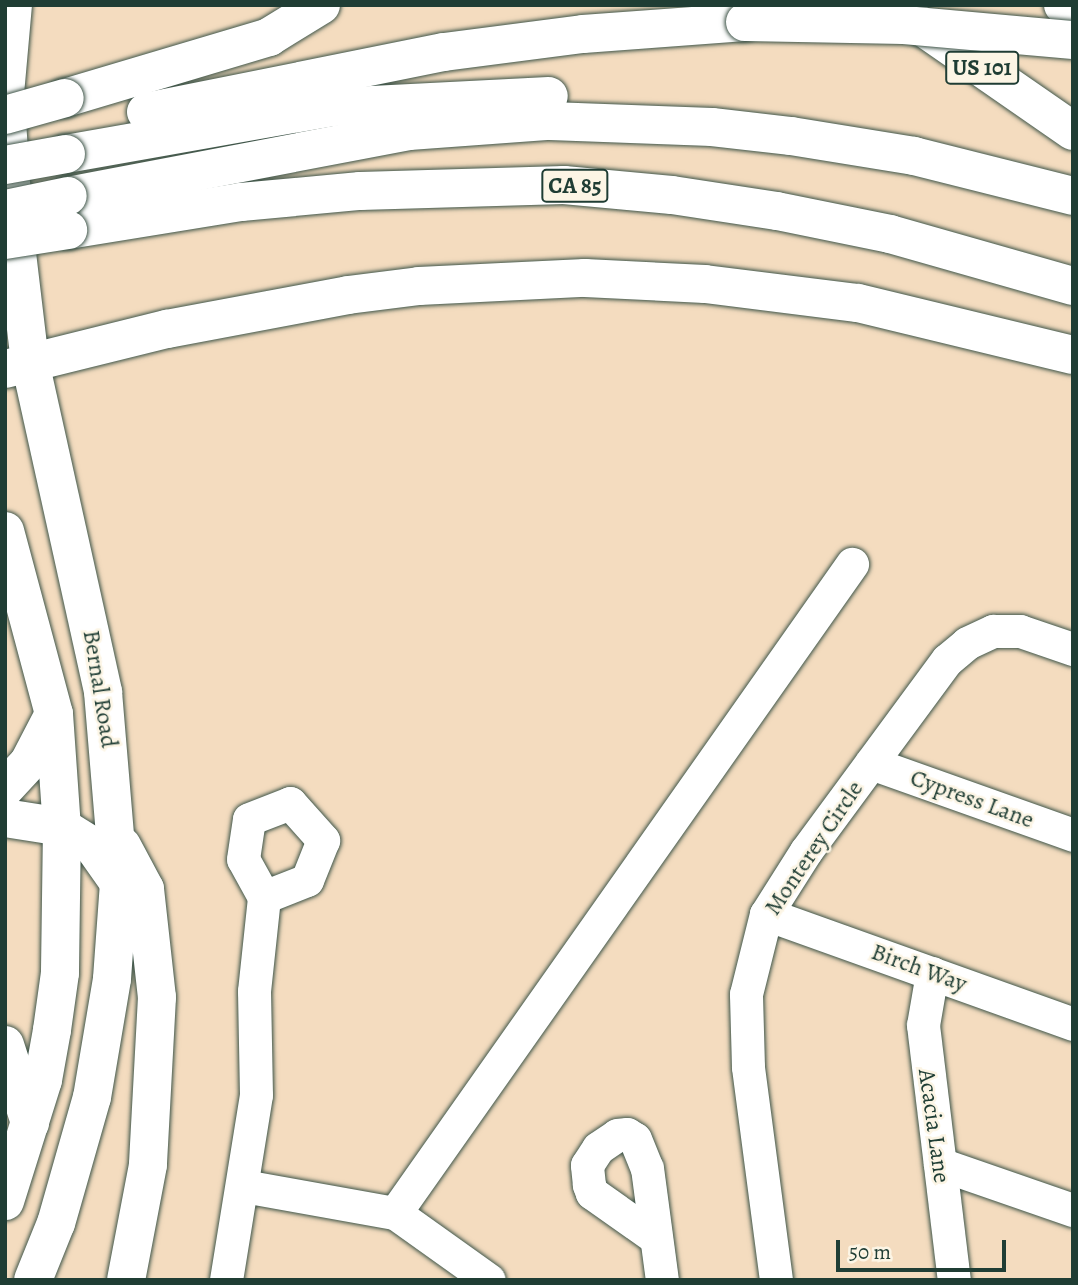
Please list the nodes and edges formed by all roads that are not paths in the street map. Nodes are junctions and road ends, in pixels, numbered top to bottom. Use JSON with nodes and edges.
{"nodes":[{"id":1,"x":13,"y":5,"type":"edge"},
{"id":2,"x":321,"y":5,"type":"edge"},
{"id":3,"x":891,"y":5,"type":"edge"},
{"id":4,"x":1063,"y":5,"type":"edge"},
{"id":5,"x":1073,"y":11,"type":"edge"},
{"id":6,"x":1073,"y":40,"type":"edge"},
{"id":7,"x":5,"y":93,"type":"edge"},
{"id":8,"x":5,"y":115,"type":"edge"},
{"id":9,"x":66,"y":127,"type":"junction"},
{"id":10,"x":1073,"y":131,"type":"edge"},
{"id":11,"x":5,"y":142,"type":"edge"},
{"id":12,"x":917,"y":144,"type":"junction"},
{"id":13,"x":5,"y":165,"type":"edge"},
{"id":14,"x":1073,"y":170,"type":"edge"},
{"id":15,"x":1073,"y":196,"type":"edge"},
{"id":16,"x":5,"y":209,"type":"edge"},
{"id":17,"x":68,"y":213,"type":"junction"},
{"id":18,"x":5,"y":240,"type":"edge"},
{"id":19,"x":1073,"y":286,"type":"edge"},
{"id":20,"x":1073,"y":355,"type":"edge"},
{"id":21,"x":18,"y":365,"type":"edge"},
{"id":22,"x":5,"y":531,"type":"edge"},
{"id":23,"x":852,"y":564,"type":"dead end"},
{"id":24,"x":1073,"y":649,"type":"edge"},
{"id":25,"x":54,"y":714,"type":"junction"},
{"id":26,"x":871,"y":763,"type":"junction"},
{"id":27,"x":5,"y":788,"type":"edge"},
{"id":28,"x":5,"y":818,"type":"edge"},
{"id":29,"x":62,"y":827,"type":"junction"},
{"id":30,"x":1073,"y":835,"type":"edge"},
{"id":31,"x":117,"y":839,"type":"junction"},
{"id":32,"x":119,"y":883,"type":"junction"},
{"id":33,"x":264,"y":897,"type":"dead end"},
{"id":34,"x":766,"y":914,"type":"junction"},
{"id":35,"x":932,"y":972,"type":"junction"},
{"id":36,"x":1073,"y":1024,"type":"edge"},
{"id":37,"x":5,"y":1045,"type":"edge"},
{"id":38,"x":30,"y":1123,"type":"junction"},
{"id":39,"x":940,"y":1164,"type":"junction"},
{"id":40,"x":243,"y":1186,"type":"junction"},
{"id":41,"x":5,"y":1201,"type":"edge"},
{"id":42,"x":1073,"y":1210,"type":"edge"},
{"id":43,"x":395,"y":1213,"type":"junction"},
{"id":44,"x":653,"y":1236,"type":"dead end"},
{"id":45,"x":33,"y":1280,"type":"edge"},
{"id":46,"x":126,"y":1280,"type":"edge"},
{"id":47,"x":226,"y":1280,"type":"edge"},
{"id":48,"x":489,"y":1280,"type":"edge"},
{"id":49,"x":662,"y":1280,"type":"edge"},
{"id":50,"x":776,"y":1280,"type":"edge"},
{"id":51,"x":954,"y":1280,"type":"edge"}],
"edges":[{"from":1,"to":7,"type":"main road","name":"Bernal Road"},
{"from":2,"to":9,"type":"main road"},
{"from":3,"to":10,"type":"main road","number":"US 101"},
{"from":4,"to":5,"type":"main road"},
{"from":6,"to":9,"type":"main road","bridge":true},
{"from":7,"to":21,"type":"main road","name":"Bernal Road"},
{"from":8,"to":9,"type":"main road","bridge":true},
{"from":9,"to":11,"type":"main road"},
{"from":9,"to":12,"type":"main road"},
{"from":9,"to":13,"type":"main road","bridge":true},
{"from":12,"to":14,"type":"main road"},
{"from":12,"to":15,"type":"main road"},
{"from":12,"to":17,"type":"main road"},
{"from":16,"to":17,"type":"main road","bridge":true},
{"from":17,"to":18,"type":"main road","number":"CA 85","bridge":true},
{"from":17,"to":19,"type":"main road","number":"CA 85"},
{"from":20,"to":21,"type":"main road"},
{"from":21,"to":31,"type":"main road","name":"Bernal Road"},
{"from":22,"to":25,"type":"main road","name":"Bernal Road"},
{"from":23,"to":43,"type":"street"},
{"from":24,"to":26,"type":"street","name":"Monterey Circle"},
{"from":25,"to":27,"type":"main road"},
{"from":25,"to":29,"type":"main road","name":"Bernal Road"},
{"from":26,"to":30,"type":"street","name":"Cypress Lane"},
{"from":26,"to":34,"type":"street","name":"Monterey Circle"},
{"from":28,"to":29,"type":"main road"},
{"from":29,"to":32,"type":"main road"},
{"from":29,"to":38,"type":"main road","name":"Bernal Road"},
{"from":31,"to":32,"type":"main road","name":"Bernal Road"},
{"from":31,"to":46,"type":"main road"},
{"from":32,"to":45,"type":"main road","name":"Bernal Road"},
{"from":33,"to":40,"type":"street"},
{"from":34,"to":35,"type":"street","name":"Birch Way"},
{"from":34,"to":50,"type":"street","name":"Monterey Circle"},
{"from":35,"to":36,"type":"street","name":"Birch Way"},
{"from":35,"to":39,"type":"street","name":"Acacia Lane"},
{"from":37,"to":38,"type":"main road"},
{"from":38,"to":41,"type":"main road","name":"Bernal Road"},
{"from":39,"to":42,"type":"street"},
{"from":39,"to":51,"type":"street","name":"Acacia Lane"},
{"from":40,"to":43,"type":"street"},
{"from":40,"to":47,"type":"street"},
{"from":43,"to":48,"type":"street"},
{"from":44,"to":49,"type":"street"}]}
